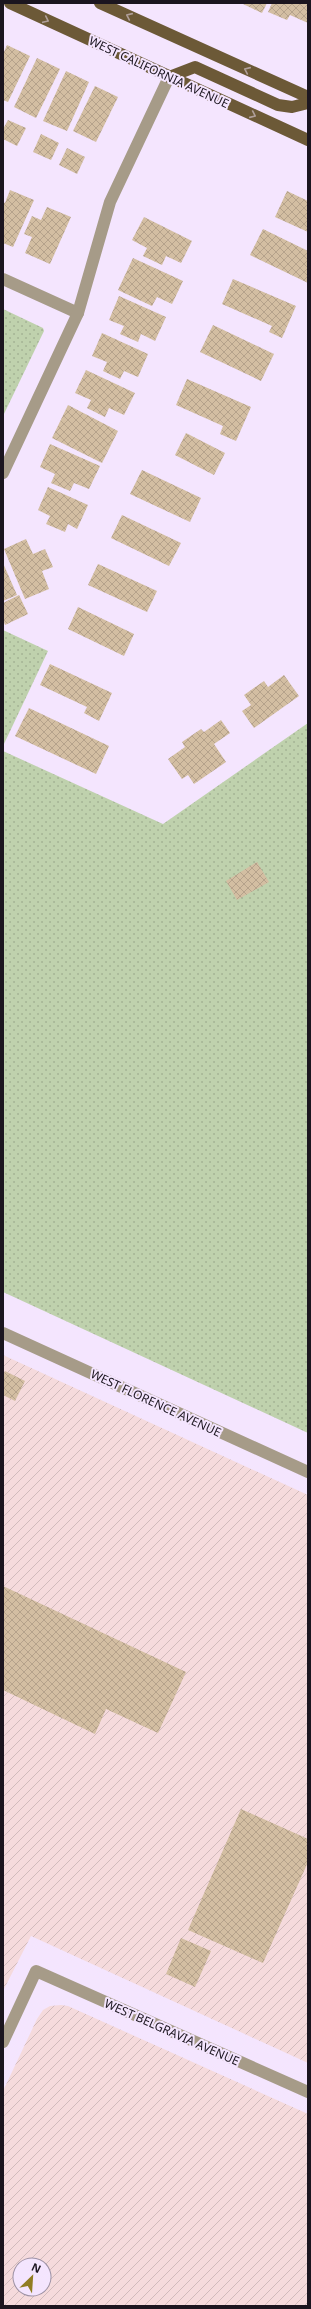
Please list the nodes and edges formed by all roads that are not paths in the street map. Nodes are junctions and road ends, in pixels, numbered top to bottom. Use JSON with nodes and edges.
{"nodes":[{"id":1,"x":10,"y":3,"type":"edge"},
{"id":2,"x":100,"y":3,"type":"edge"},
{"id":3,"x":169,"y":77,"type":"junction"},
{"id":4,"x":308,"y":97,"type":"edge"},
{"id":5,"x":308,"y":103,"type":"edge"},
{"id":6,"x":308,"y":140,"type":"edge"},
{"id":7,"x":3,"y":278,"type":"edge"},
{"id":8,"x":78,"y":312,"type":"junction"},
{"id":9,"x":3,"y":473,"type":"edge"},
{"id":10,"x":3,"y":1333,"type":"edge"},
{"id":11,"x":308,"y":1472,"type":"edge"},
{"id":12,"x":3,"y":2042,"type":"edge"},
{"id":13,"x":308,"y":2092,"type":"edge"}],
"edges":[{"from":1,"to":3,"type":"main road","name":"WEST CALIFORNIA AVENUE","one_way":true},
{"from":4,"to":2,"type":"main road","one_way":true},
{"from":3,"to":5,"type":"main road"},
{"from":3,"to":6,"type":"main road","name":"WEST CALIFORNIA AVENUE","one_way":true},
{"from":3,"to":8,"type":"street"},
{"from":7,"to":8,"type":"street"},
{"from":8,"to":9,"type":"street"},
{"from":10,"to":11,"type":"street","name":"WEST FLORENCE AVENUE"},
{"from":12,"to":13,"type":"street","name":"WEST BELGRAVIA AVENUE"}]}
